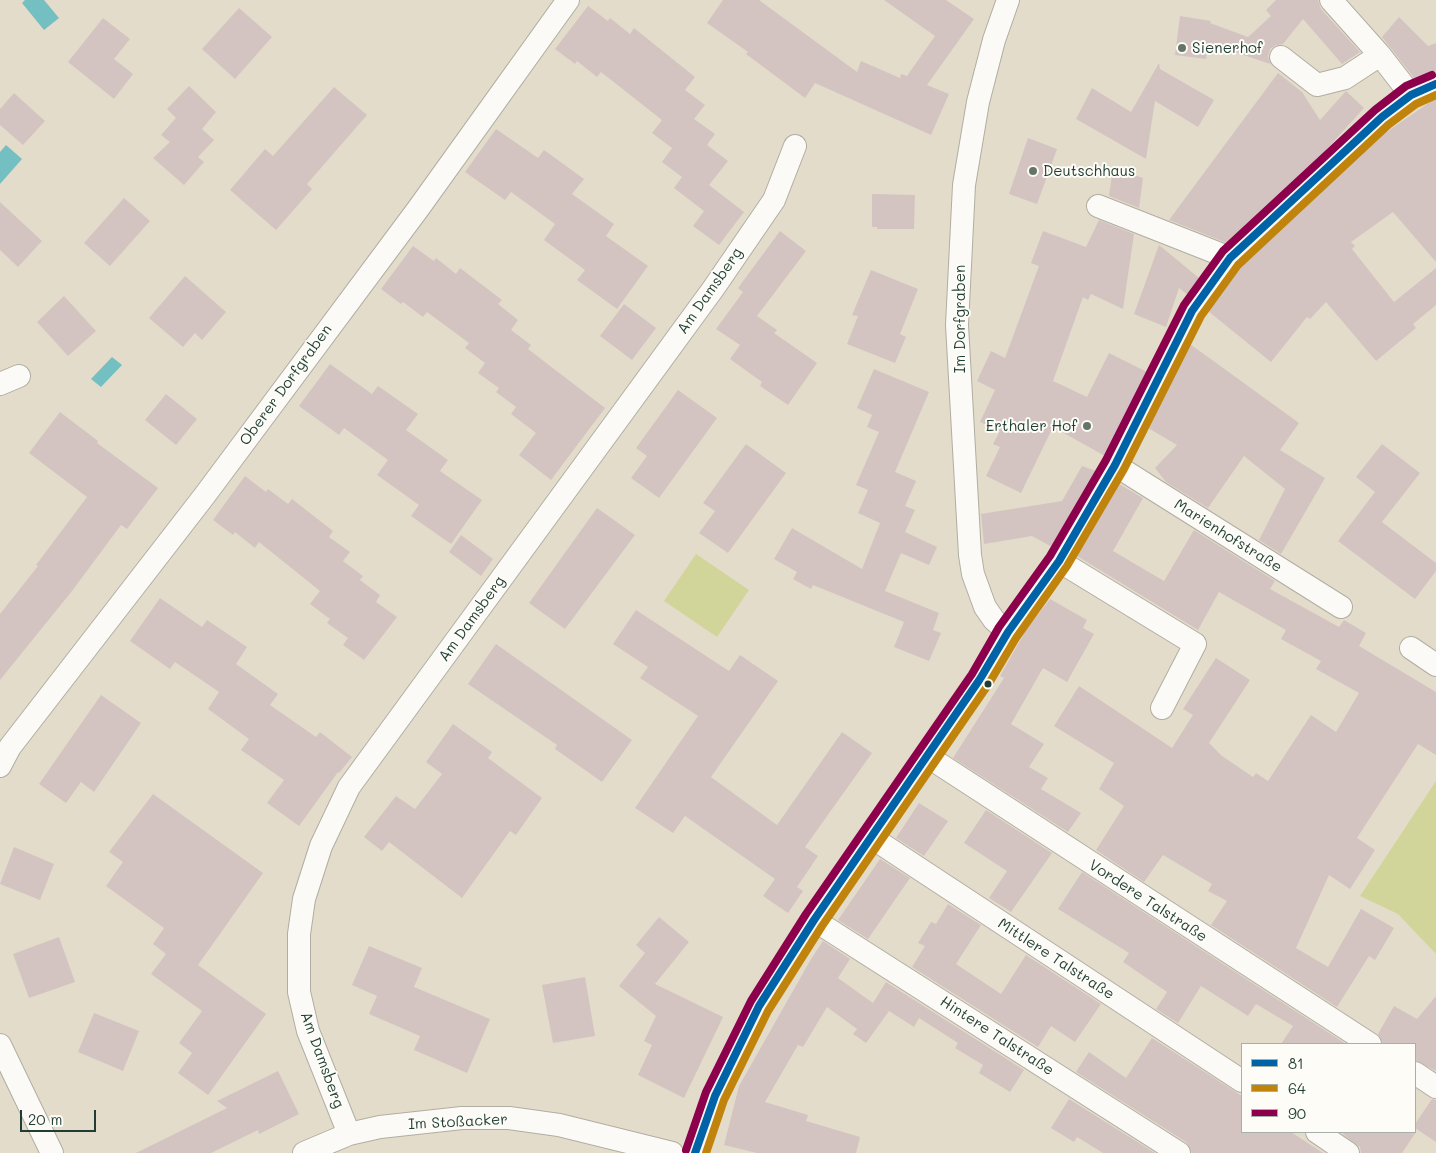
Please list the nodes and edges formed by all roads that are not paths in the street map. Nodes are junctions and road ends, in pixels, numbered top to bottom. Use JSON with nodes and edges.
{"nodes":[{"id":1,"x":568,"y":0,"type":"edge"},
{"id":2,"x":1008,"y":0,"type":"edge"},
{"id":3,"x":1331,"y":0,"type":"edge"},
{"id":4,"x":1380,"y":55,"type":"junction"},
{"id":5,"x":1281,"y":57,"type":"dead end"},
{"id":6,"x":1436,"y":84,"type":"edge"},
{"id":7,"x":1411,"y":95,"type":"junction"},
{"id":8,"x":795,"y":146,"type":"dead end"},
{"id":9,"x":1098,"y":206,"type":"dead end"},
{"id":10,"x":1230,"y":258,"type":"junction"},
{"id":11,"x":1115,"y":465,"type":"junction"},
{"id":12,"x":1059,"y":561,"type":"junction"},
{"id":13,"x":1341,"y":606,"type":"dead end"},
{"id":14,"x":1008,"y":632,"type":"junction"},
{"id":15,"x":1411,"y":648,"type":"dead end"},
{"id":16,"x":1436,"y":665,"type":"edge"},
{"id":17,"x":1162,"y":708,"type":"dead end"},
{"id":18,"x":927,"y":756,"type":"junction"},
{"id":19,"x":0,"y":766,"type":"edge"},
{"id":20,"x":871,"y":837,"type":"junction"},
{"id":21,"x":814,"y":920,"type":"junction"},
{"id":22,"x":1368,"y":1043,"type":"edge"},
{"id":23,"x":0,"y":1045,"type":"edge"},
{"id":24,"x":1416,"y":1075,"type":"edge"},
{"id":25,"x":1241,"y":1080,"type":"edge"},
{"id":26,"x":1436,"y":1087,"type":"edge"},
{"id":27,"x":1318,"y":1133,"type":"edge"},
{"id":28,"x":349,"y":1134,"type":"junction"},
{"id":29,"x":52,"y":1153,"type":"edge"},
{"id":30,"x":304,"y":1153,"type":"edge"},
{"id":31,"x":672,"y":1153,"type":"edge"},
{"id":32,"x":695,"y":1153,"type":"edge"},
{"id":33,"x":1179,"y":1153,"type":"edge"},
{"id":34,"x":1348,"y":1153,"type":"edge"}],
"edges":[{"from":1,"to":19,"type":"street","name":"Oberer Dorfgraben"},
{"from":2,"to":14,"type":"street","name":"Im Dorfgraben"},
{"from":3,"to":4,"type":"street"},
{"from":4,"to":5,"type":"street"},
{"from":4,"to":7,"type":"street"},
{"from":6,"to":7,"type":"street"},
{"from":7,"to":10,"type":"street"},
{"from":8,"to":28,"type":"street","name":"Am Damsberg"},
{"from":9,"to":10,"type":"street"},
{"from":10,"to":11,"type":"street"},
{"from":11,"to":12,"type":"street"},
{"from":11,"to":13,"type":"street","name":"Marienhofstraße"},
{"from":12,"to":14,"type":"street"},
{"from":12,"to":17,"type":"street"},
{"from":14,"to":18,"type":"street"},
{"from":15,"to":16,"type":"street"},
{"from":18,"to":20,"type":"street"},
{"from":18,"to":22,"type":"street","name":"Vordere Talstraße"},
{"from":20,"to":21,"type":"street"},
{"from":20,"to":25,"type":"street","name":"Mittlere Talstraße"},
{"from":21,"to":32,"type":"street"},
{"from":21,"to":33,"type":"street","name":"Hintere Talstraße"},
{"from":23,"to":29,"type":"street"},
{"from":24,"to":26,"type":"street"},
{"from":27,"to":34,"type":"street"},
{"from":28,"to":30,"type":"street","name":"Im Stoßacker"},
{"from":28,"to":31,"type":"street","name":"Im Stoßacker"}]}
